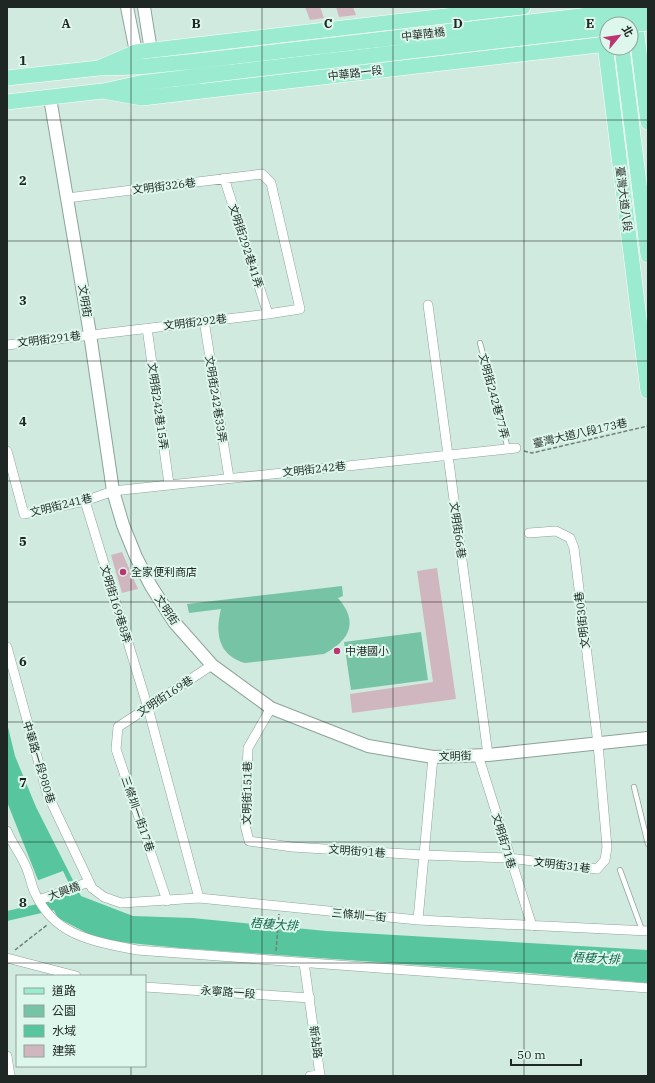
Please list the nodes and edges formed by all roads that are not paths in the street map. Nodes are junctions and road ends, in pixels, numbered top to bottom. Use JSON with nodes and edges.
{"nodes":[{"id":1,"x":128,"y":7,"type":"edge"},
{"id":2,"x":144,"y":7,"type":"edge"},
{"id":3,"x":523,"y":7,"type":"edge"},
{"id":4,"x":647,"y":7,"type":"edge"},
{"id":5,"x":599,"y":29,"type":"edge"},
{"id":6,"x":639,"y":40,"type":"edge"},
{"id":7,"x":599,"y":45,"type":"edge"},
{"id":8,"x":151,"y":51,"type":"junction"},
{"id":9,"x":136,"y":52,"type":"junction"},
{"id":10,"x":607,"y":56,"type":"edge"},
{"id":11,"x":623,"y":56,"type":"edge"},
{"id":12,"x":99,"y":68,"type":"junction"},
{"id":13,"x":199,"y":76,"type":"joint"},
{"id":14,"x":7,"y":78,"type":"edge"},
{"id":15,"x":103,"y":91,"type":"junction"},
{"id":16,"x":50,"y":98,"type":"junction"},
{"id":17,"x":7,"y":102,"type":"edge"},
{"id":18,"x":648,"y":122,"type":"edge"},
{"id":19,"x":224,"y":178,"type":"junction"},
{"id":20,"x":67,"y":198,"type":"junction"},
{"id":21,"x":648,"y":255,"type":"edge"},
{"id":22,"x":428,"y":305,"type":"dead end"},
{"id":23,"x":300,"y":309,"type":"joint"},
{"id":24,"x":268,"y":314,"type":"junction"},
{"id":25,"x":204,"y":320,"type":"junction"},
{"id":26,"x":147,"y":328,"type":"junction"},
{"id":27,"x":90,"y":334,"type":"junction"},
{"id":28,"x":480,"y":342,"type":"dead end"},
{"id":29,"x":7,"y":345,"type":"edge"},
{"id":30,"x":648,"y":391,"type":"edge"},
{"id":31,"x":512,"y":449,"type":"joint"},
{"id":32,"x":7,"y":452,"type":"edge"},
{"id":33,"x":447,"y":455,"type":"junction"},
{"id":34,"x":228,"y":478,"type":"junction"},
{"id":35,"x":169,"y":484,"type":"junction"},
{"id":36,"x":113,"y":491,"type":"junction"},
{"id":37,"x":85,"y":501,"type":"junction"},
{"id":38,"x":529,"y":533,"type":"dead end"},
{"id":39,"x":7,"y":647,"type":"edge"},
{"id":40,"x":212,"y":665,"type":"junction"},
{"id":41,"x":148,"y":708,"type":"junction"},
{"id":42,"x":271,"y":708,"type":"junction"},
{"id":43,"x":118,"y":727,"type":"joint"},
{"id":44,"x":648,"y":738,"type":"edge"},
{"id":45,"x":598,"y":744,"type":"junction"},
{"id":46,"x":483,"y":755,"type":"junction"},
{"id":47,"x":433,"y":757,"type":"junction"},
{"id":48,"x":634,"y":787,"type":"dead end"},
{"id":49,"x":7,"y":831,"type":"edge"},
{"id":50,"x":648,"y":844,"type":"edge"},
{"id":51,"x":292,"y":847,"type":"joint"},
{"id":52,"x":423,"y":855,"type":"junction"},
{"id":53,"x":509,"y":858,"type":"junction"},
{"id":54,"x":620,"y":870,"type":"dead end"},
{"id":55,"x":84,"y":872,"type":"joint"},
{"id":56,"x":89,"y":882,"type":"junction"},
{"id":57,"x":199,"y":898,"type":"junction"},
{"id":58,"x":39,"y":900,"type":"junction"},
{"id":59,"x":167,"y":901,"type":"junction"},
{"id":60,"x":418,"y":920,"type":"junction"},
{"id":61,"x":532,"y":926,"type":"junction"},
{"id":62,"x":645,"y":931,"type":"edge"},
{"id":63,"x":10,"y":955,"type":"edge"},
{"id":64,"x":304,"y":963,"type":"junction"},
{"id":65,"x":73,"y":975,"type":"edge"},
{"id":66,"x":146,"y":987,"type":"edge"},
{"id":67,"x":648,"y":988,"type":"edge"},
{"id":68,"x":310,"y":998,"type":"junction"},
{"id":69,"x":7,"y":1056,"type":"edge"},
{"id":70,"x":10,"y":1076,"type":"edge"},
{"id":71,"x":310,"y":1076,"type":"edge"}],
"edges":[{"from":1,"to":9,"type":"street"},
{"from":2,"to":8,"type":"street"},
{"from":3,"to":8,"type":"main road"},
{"from":4,"to":6,"type":"main road"},
{"from":4,"to":12,"type":"main road","name":"中華陸橋","bridge":true},
{"from":5,"to":13,"type":"main road","name":"中華陸橋","bridge":true},
{"from":6,"to":18,"type":"main road"},
{"from":7,"to":15,"type":"main road","name":"中華路一段"},
{"from":8,"to":9,"type":"main road"},
{"from":9,"to":12,"type":"main road"},
{"from":10,"to":30,"type":"main road","name":"臺灣大道八段"},
{"from":11,"to":21,"type":"main road","name":"臺灣大道八段"},
{"from":12,"to":14,"type":"main road"},
{"from":13,"to":15,"type":"main road","name":"中華路一段"},
{"from":15,"to":16,"type":"main road","name":"中華路一段"},
{"from":16,"to":17,"type":"main road","name":"中華路一段"},
{"from":16,"to":20,"type":"street","name":"文明街"},
{"from":19,"to":20,"type":"street","name":"文明街326巷"},
{"from":19,"to":23,"type":"street","name":"文明街326巷"},
{"from":19,"to":24,"type":"street","name":"文明街292巷41弄"},
{"from":20,"to":27,"type":"street","name":"文明街"},
{"from":22,"to":33,"type":"street","name":"文明街66巷"},
{"from":23,"to":24,"type":"street","name":"文明街292巷"},
{"from":24,"to":25,"type":"street","name":"文明街292巷"},
{"from":25,"to":26,"type":"street","name":"文明街292巷"},
{"from":25,"to":34,"type":"street","name":"文明街242巷33弄"},
{"from":26,"to":27,"type":"street","name":"文明街292巷"},
{"from":26,"to":35,"type":"street","name":"文明街242巷15弄"},
{"from":27,"to":29,"type":"street","name":"文明街291巷"},
{"from":27,"to":36,"type":"street","name":"文明街"},
{"from":28,"to":31,"type":"lane","name":"文明街242巷77弄"},
{"from":31,"to":33,"type":"street","name":"文明街242巷"},
{"from":32,"to":37,"type":"street","name":"文明街241巷"},
{"from":33,"to":34,"type":"street","name":"文明街242巷"},
{"from":33,"to":46,"type":"street","name":"文明街66巷"},
{"from":34,"to":35,"type":"street","name":"文明街242巷"},
{"from":35,"to":36,"type":"street","name":"文明街242巷"},
{"from":36,"to":37,"type":"street","name":"文明街241巷"},
{"from":36,"to":40,"type":"street","name":"文明街"},
{"from":37,"to":41,"type":"street","name":"文明街169巷8弄"},
{"from":38,"to":45,"type":"street","name":"文明街30巷"},
{"from":39,"to":55,"type":"street","name":"中華路一段980巷"},
{"from":40,"to":41,"type":"street","name":"文明街169巷"},
{"from":40,"to":42,"type":"street","name":"文明街"},
{"from":41,"to":43,"type":"street","name":"文明街169巷"},
{"from":41,"to":57,"type":"street","name":"文明街169巷8弄"},
{"from":42,"to":47,"type":"street","name":"文明街"},
{"from":42,"to":51,"type":"street","name":"文明街151巷"},
{"from":43,"to":59,"type":"street","name":"三條圳一街17巷"},
{"from":44,"to":45,"type":"street","name":"文明街"},
{"from":45,"to":46,"type":"street","name":"文明街"},
{"from":45,"to":53,"type":"street","name":"文明街31巷"},
{"from":46,"to":47,"type":"street","name":"文明街"},
{"from":46,"to":53,"type":"street","name":"文明街71巷"},
{"from":47,"to":52,"type":"street"},
{"from":48,"to":50,"type":"lane"},
{"from":49,"to":58,"type":"street"},
{"from":51,"to":52,"type":"street","name":"文明街91巷"},
{"from":52,"to":53,"type":"street","name":"文明街31巷"},
{"from":52,"to":60,"type":"street"},
{"from":53,"to":61,"type":"street","name":"文明街71巷"},
{"from":54,"to":62,"type":"lane"},
{"from":55,"to":56,"type":"street","name":"三條圳一街"},
{"from":56,"to":58,"type":"street","name":"大興橋"},
{"from":56,"to":59,"type":"street","name":"三條圳一街"},
{"from":57,"to":59,"type":"street","name":"三條圳一街"},
{"from":57,"to":60,"type":"street","name":"三條圳一街"},
{"from":58,"to":64,"type":"street"},
{"from":60,"to":61,"type":"street","name":"三條圳一街"},
{"from":61,"to":62,"type":"street","name":"三條圳一街"},
{"from":63,"to":65,"type":"street"},
{"from":64,"to":67,"type":"street"},
{"from":64,"to":68,"type":"street"},
{"from":66,"to":68,"type":"street","name":"永寧路一段"},
{"from":68,"to":71,"type":"street","name":"新站路"},
{"from":69,"to":70,"type":"street"}]}
